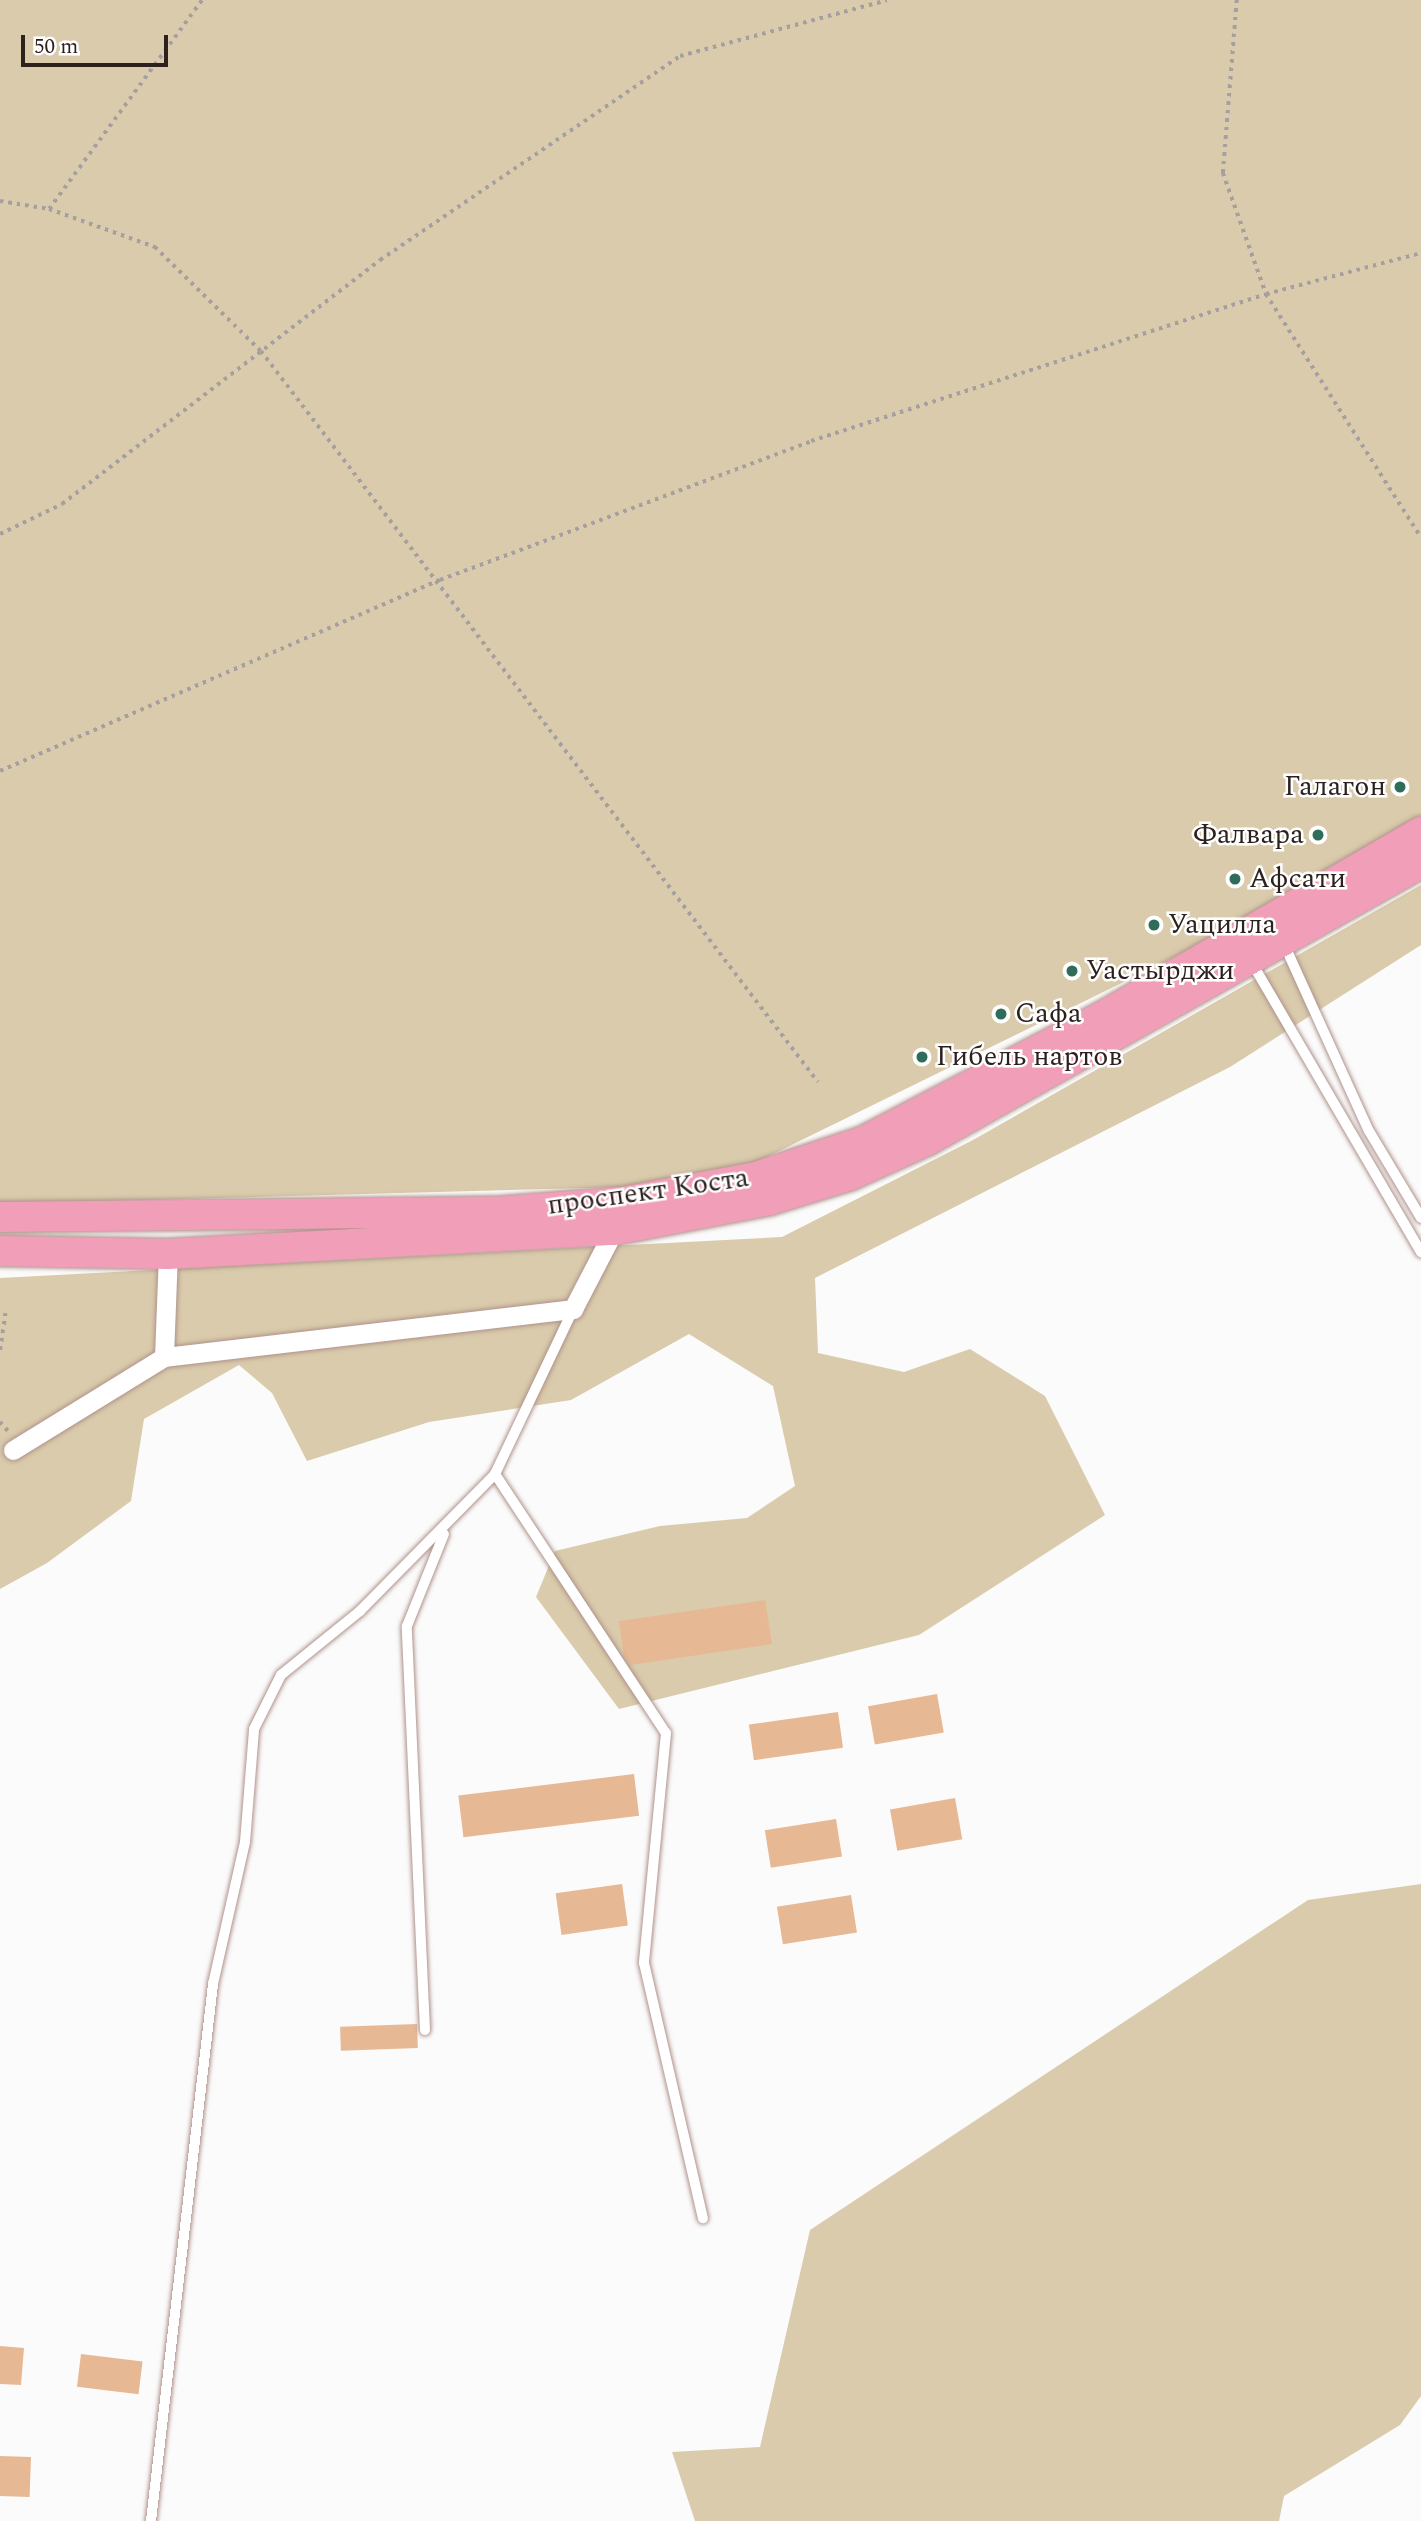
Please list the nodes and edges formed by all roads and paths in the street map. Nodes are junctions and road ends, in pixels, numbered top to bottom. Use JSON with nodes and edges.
{"nodes":[{"id":1,"x":202,"y":0,"type":"edge"},
{"id":2,"x":887,"y":0,"type":"edge"},
{"id":3,"x":1237,"y":0,"type":"edge"},
{"id":4,"x":0,"y":201,"type":"edge"},
{"id":5,"x":48,"y":209,"type":"junction"},
{"id":6,"x":1421,"y":253,"type":"edge"},
{"id":7,"x":1266,"y":294,"type":"junction"},
{"id":8,"x":261,"y":351,"type":"junction"},
{"id":9,"x":0,"y":534,"type":"edge"},
{"id":10,"x":1421,"y":537,"type":"edge"},
{"id":11,"x":440,"y":580,"type":"junction"},
{"id":12,"x":0,"y":771,"type":"edge"},
{"id":13,"x":1421,"y":832,"type":"edge"},
{"id":14,"x":1421,"y":863,"type":"edge"},
{"id":15,"x":1283,"y":941,"type":"junction"},
{"id":16,"x":1250,"y":959,"type":"junction"},
{"id":17,"x":818,"y":1082,"type":"dead end"},
{"id":18,"x":0,"y":1217,"type":"edge"},
{"id":19,"x":1421,"y":1218,"type":"edge"},
{"id":20,"x":614,"y":1230,"type":"junction"},
{"id":21,"x":0,"y":1251,"type":"edge"},
{"id":22,"x":1421,"y":1252,"type":"edge"},
{"id":23,"x":168,"y":1254,"type":"junction"},
{"id":24,"x":573,"y":1310,"type":"junction"},
{"id":25,"x":5,"y":1313,"type":"dead end"},
{"id":26,"x":0,"y":1350,"type":"edge"},
{"id":27,"x":164,"y":1357,"type":"junction"},
{"id":28,"x":13,"y":1450,"type":"dead end"},
{"id":29,"x":495,"y":1474,"type":"junction"},
{"id":30,"x":447,"y":1528,"type":"junction"},
{"id":31,"x":425,"y":2030,"type":"dead end"},
{"id":32,"x":703,"y":2218,"type":"dead end"},
{"id":33,"x":150,"y":2521,"type":"edge"}],
"edges":[{"from":1,"to":5,"type":"path"},
{"from":2,"to":8,"type":"path"},
{"from":3,"to":7,"type":"path"},
{"from":4,"to":5,"type":"path"},
{"from":5,"to":8,"type":"path"},
{"from":6,"to":7,"type":"path"},
{"from":7,"to":10,"type":"path"},
{"from":7,"to":11,"type":"path"},
{"from":8,"to":9,"type":"path"},
{"from":8,"to":11,"type":"path"},
{"from":11,"to":12,"type":"path"},
{"from":11,"to":17,"type":"path"},
{"from":13,"to":18,"type":"main road","name":"проспект Коста"},
{"from":14,"to":15,"type":"main road","name":"проспект Коста"},
{"from":15,"to":16,"type":"main road","name":"проспект Коста"},
{"from":15,"to":19,"type":"lane"},
{"from":16,"to":20,"type":"main road","name":"проспект Коста"},
{"from":16,"to":22,"type":"lane"},
{"from":20,"to":23,"type":"main road","name":"проспект Коста"},
{"from":20,"to":24,"type":"street"},
{"from":21,"to":23,"type":"main road","name":"проспект Коста"},
{"from":23,"to":27,"type":"street"},
{"from":24,"to":27,"type":"street"},
{"from":24,"to":29,"type":"lane"},
{"from":25,"to":26,"type":"path"},
{"from":27,"to":28,"type":"street"},
{"from":29,"to":30,"type":"lane"},
{"from":29,"to":32,"type":"lane"},
{"from":30,"to":31,"type":"lane"},
{"from":30,"to":33,"type":"lane"}]}
